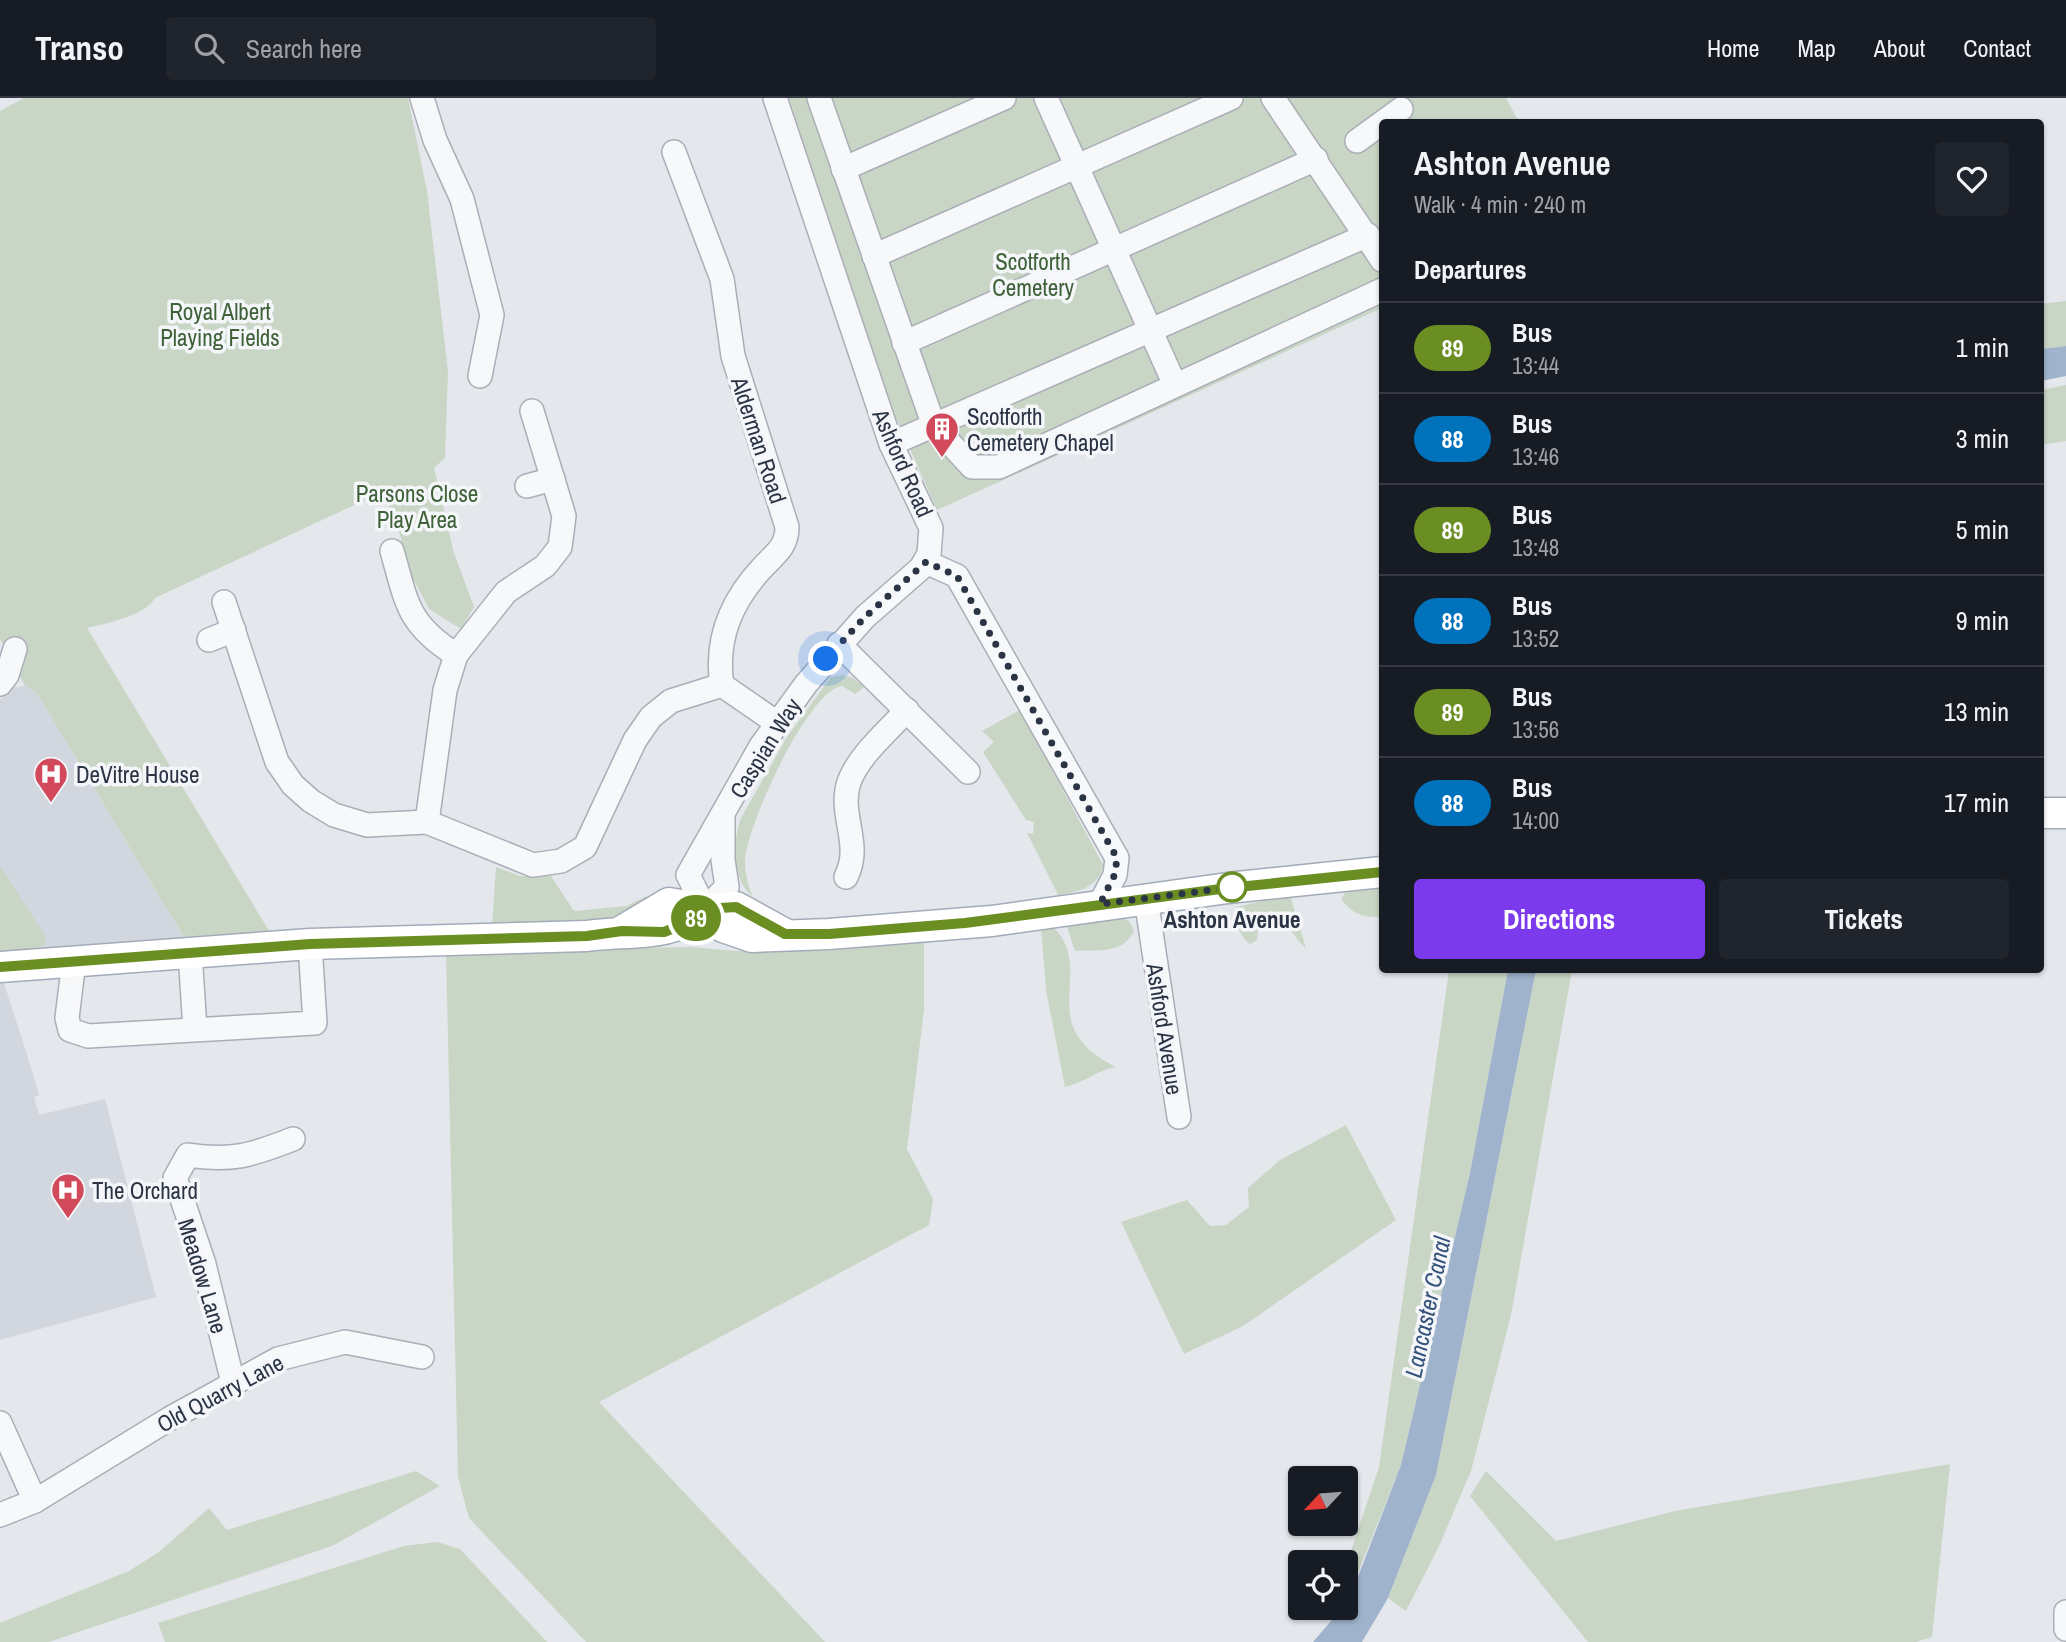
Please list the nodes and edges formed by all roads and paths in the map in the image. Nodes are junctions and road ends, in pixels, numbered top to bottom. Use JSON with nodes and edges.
{"nodes":[{"id":1,"x":422,"y":98,"type":"edge"},
{"id":2,"x":775,"y":98,"type":"edge"},
{"id":3,"x":819,"y":98,"type":"edge"},
{"id":4,"x":1004,"y":98,"type":"edge"},
{"id":5,"x":1046,"y":98,"type":"edge"},
{"id":6,"x":1231,"y":98,"type":"edge"},
{"id":7,"x":1273,"y":98,"type":"edge"},
{"id":8,"x":1379,"y":126,"type":"edge"},
{"id":9,"x":1357,"y":141,"type":"dead end"},
{"id":10,"x":674,"y":152,"type":"dead end"},
{"id":11,"x":1316,"y":159,"type":"junction"},
{"id":12,"x":1077,"y":165,"type":"junction"},
{"id":13,"x":843,"y":169,"type":"junction"},
{"id":14,"x":1368,"y":235,"type":"junction"},
{"id":15,"x":1115,"y":249,"type":"junction"},
{"id":16,"x":1379,"y":255,"type":"edge"},
{"id":17,"x":874,"y":256,"type":"junction"},
{"id":18,"x":1379,"y":291,"type":"edge"},
{"id":19,"x":1150,"y":331,"type":"junction"},
{"id":20,"x":904,"y":343,"type":"junction"},
{"id":21,"x":480,"y":376,"type":"dead end"},
{"id":22,"x":1175,"y":385,"type":"junction"},
{"id":23,"x":532,"y":411,"type":"dead end"},
{"id":24,"x":934,"y":426,"type":"junction"},
{"id":25,"x":891,"y":444,"type":"junction"},
{"id":26,"x":553,"y":479,"type":"junction"},
{"id":27,"x":527,"y":486,"type":"dead end"},
{"id":28,"x":392,"y":551,"type":"dead end"},
{"id":29,"x":926,"y":562,"type":"junction"},
{"id":30,"x":225,"y":602,"type":"dead end"},
{"id":31,"x":234,"y":630,"type":"junction"},
{"id":32,"x":209,"y":639,"type":"dead end"},
{"id":33,"x":839,"y":644,"type":"junction"},
{"id":34,"x":15,"y":649,"type":"dead end"},
{"id":35,"x":456,"y":654,"type":"junction"},
{"id":36,"x":0,"y":684,"type":"edge"},
{"id":37,"x":722,"y":685,"type":"junction"},
{"id":38,"x":907,"y":710,"type":"junction"},
{"id":39,"x":777,"y":723,"type":"junction"},
{"id":40,"x":966,"y":763,"type":"dead end"},
{"id":41,"x":2044,"y":813,"type":"edge"},
{"id":42,"x":2066,"y":813,"type":"edge"},
{"id":43,"x":723,"y":815,"type":"junction"},
{"id":44,"x":427,"y":821,"type":"junction"},
{"id":45,"x":1379,"y":872,"type":"edge"},
{"id":46,"x":846,"y":877,"type":"dead end"},
{"id":47,"x":1146,"y":898,"type":"junction"},
{"id":48,"x":1100,"y":904,"type":"junction"},
{"id":49,"x":705,"y":909,"type":"junction"},
{"id":50,"x":310,"y":944,"type":"junction"},
{"id":51,"x":190,"y":953,"type":"junction"},
{"id":52,"x":74,"y":961,"type":"junction"},
{"id":53,"x":0,"y":967,"type":"edge"},
{"id":54,"x":195,"y":1029,"type":"junction"},
{"id":55,"x":1179,"y":1117,"type":"dead end"},
{"id":56,"x":293,"y":1139,"type":"dead end"},
{"id":57,"x":422,"y":1357,"type":"dead end"},
{"id":58,"x":233,"y":1383,"type":"junction"},
{"id":59,"x":0,"y":1423,"type":"edge"},
{"id":60,"x":35,"y":1501,"type":"junction"},
{"id":61,"x":0,"y":1515,"type":"edge"},
{"id":62,"x":2066,"y":1612,"type":"edge"},
{"id":63,"x":2066,"y":1629,"type":"edge"}],
"edges":[{"from":1,"to":21,"type":"street"},
{"from":2,"to":25,"type":"street","name":"Ashford Road"},
{"from":3,"to":13,"type":"street"},
{"from":4,"to":13,"type":"street"},
{"from":5,"to":12,"type":"street"},
{"from":6,"to":12,"type":"street"},
{"from":7,"to":11,"type":"street"},
{"from":8,"to":9,"type":"street"},
{"from":10,"to":37,"type":"street","name":"Alderman Road"},
{"from":11,"to":14,"type":"street"},
{"from":11,"to":15,"type":"street"},
{"from":12,"to":15,"type":"street"},
{"from":12,"to":17,"type":"street"},
{"from":13,"to":17,"type":"street"},
{"from":14,"to":16,"type":"street"},
{"from":14,"to":19,"type":"street"},
{"from":15,"to":19,"type":"street"},
{"from":15,"to":20,"type":"street"},
{"from":17,"to":20,"type":"street"},
{"from":18,"to":22,"type":"street"},
{"from":19,"to":22,"type":"street"},
{"from":19,"to":24,"type":"street"},
{"from":20,"to":24,"type":"street"},
{"from":22,"to":24,"type":"street"},
{"from":23,"to":26,"type":"street"},
{"from":24,"to":25,"type":"street"},
{"from":25,"to":29,"type":"street","name":"Ashford Road"},
{"from":26,"to":27,"type":"street"},
{"from":26,"to":35,"type":"street"},
{"from":28,"to":35,"type":"street"},
{"from":29,"to":33,"type":"street","name":"Caspian Way"},
{"from":29,"to":48,"type":"street"},
{"from":30,"to":31,"type":"street"},
{"from":31,"to":32,"type":"street"},
{"from":31,"to":44,"type":"street"},
{"from":33,"to":38,"type":"street"},
{"from":33,"to":39,"type":"street","name":"Caspian Way"},
{"from":34,"to":36,"type":"street"},
{"from":35,"to":44,"type":"street"},
{"from":37,"to":39,"type":"street"},
{"from":37,"to":44,"type":"street"},
{"from":38,"to":40,"type":"street"},
{"from":38,"to":46,"type":"street"},
{"from":39,"to":43,"type":"street","name":"Caspian Way"},
{"from":41,"to":42,"type":"main road"},
{"from":43,"to":49,"type":"street","name":"Caspian Way"},
{"from":43,"to":49,"type":"street","name":"Caspian Way"},
{"from":45,"to":47,"type":"main road"},
{"from":47,"to":48,"type":"main road"},
{"from":47,"to":55,"type":"street","name":"Ashford Avenue"},
{"from":48,"to":49,"type":"main road"},
{"from":49,"to":50,"type":"main road"},
{"from":50,"to":51,"type":"main road"},
{"from":50,"to":54,"type":"street"},
{"from":51,"to":52,"type":"main road"},
{"from":51,"to":54,"type":"street"},
{"from":52,"to":53,"type":"main road"},
{"from":52,"to":54,"type":"street"},
{"from":56,"to":58,"type":"street","name":"Meadow Lane"},
{"from":57,"to":58,"type":"street","name":"Old Quarry Lane"},
{"from":58,"to":60,"type":"street","name":"Old Quarry Lane"},
{"from":59,"to":60,"type":"street"},
{"from":60,"to":61,"type":"street","name":"Old Quarry Lane"},
{"from":62,"to":63,"type":"street"}]}
